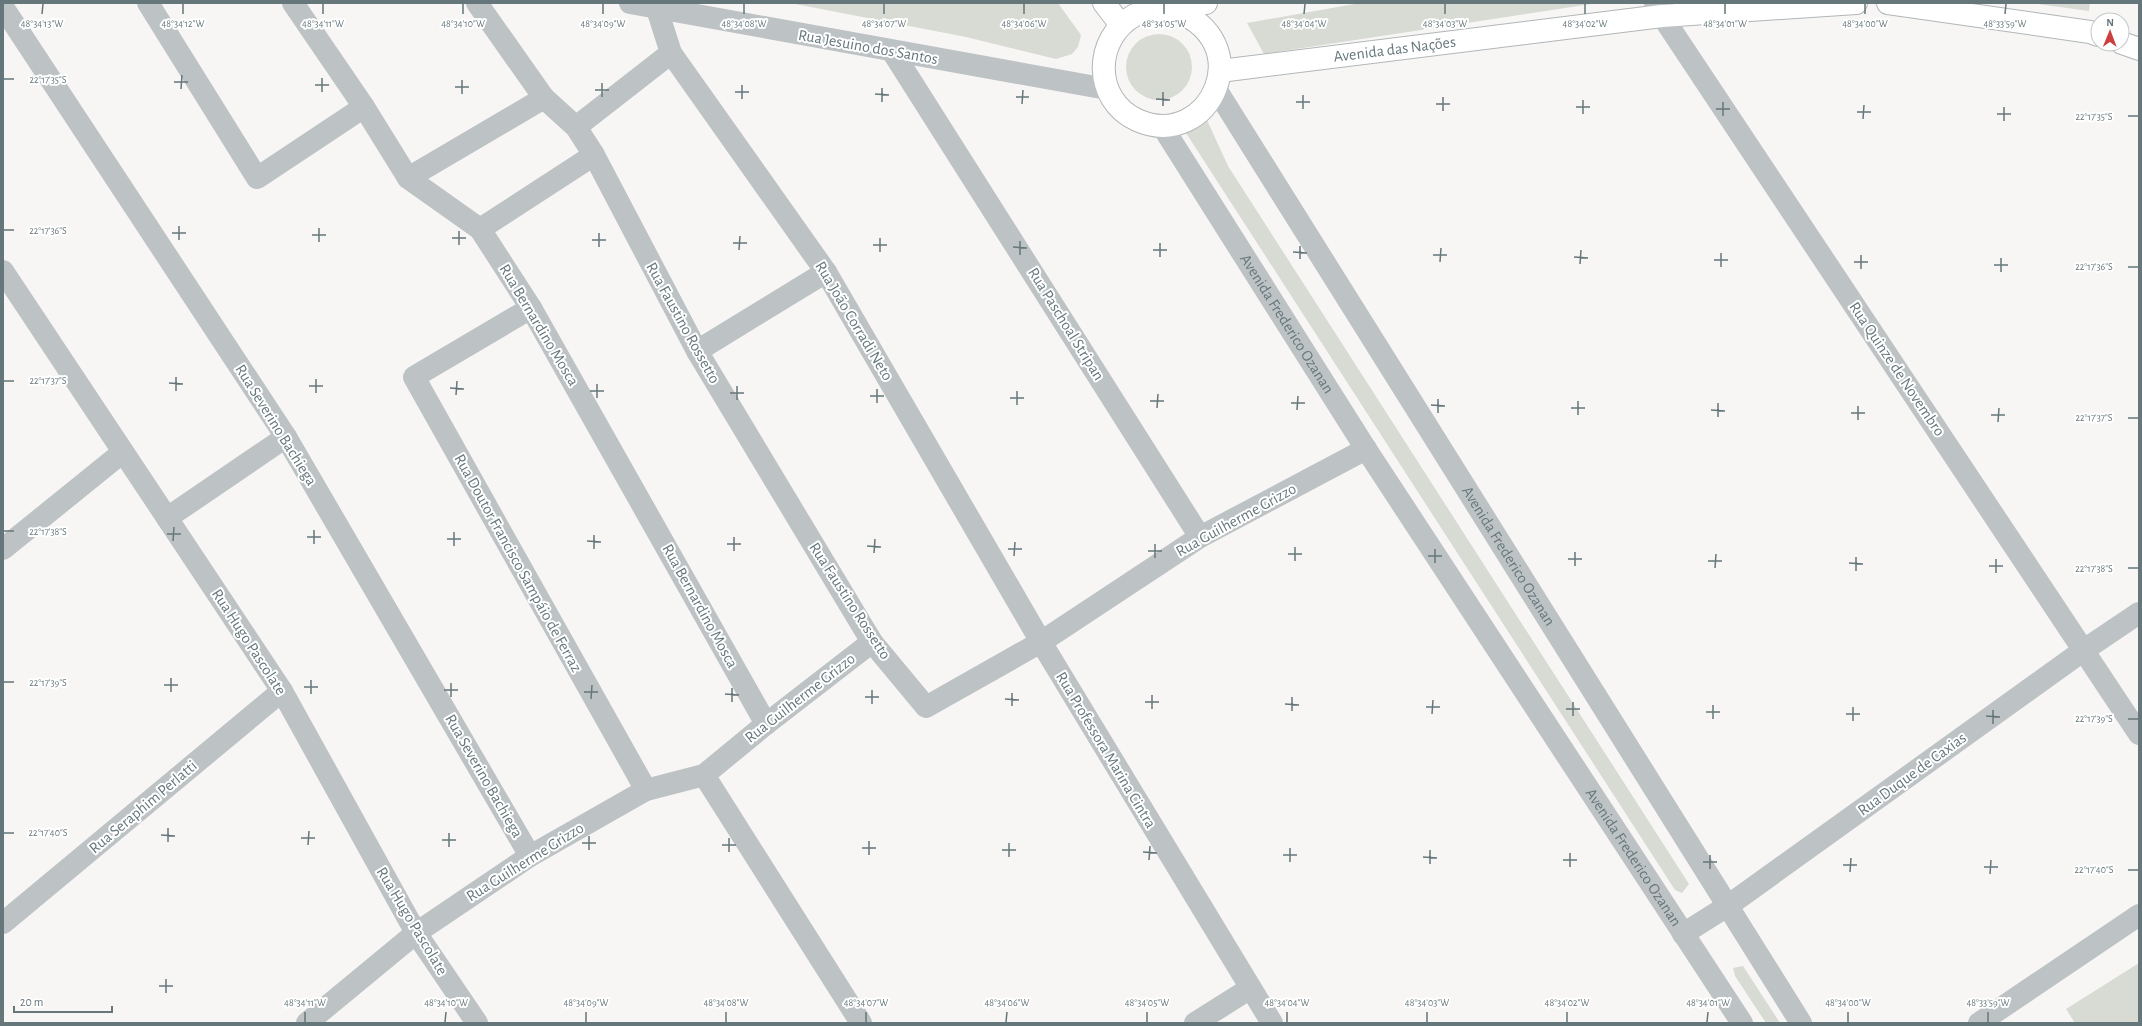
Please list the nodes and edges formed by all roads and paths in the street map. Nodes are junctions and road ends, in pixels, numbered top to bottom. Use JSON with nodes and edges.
{"nodes":[{"id":1,"x":148,"y":3,"type":"edge"},
{"id":2,"x":293,"y":3,"type":"edge"},
{"id":3,"x":477,"y":3,"type":"edge"},
{"id":4,"x":630,"y":3,"type":"edge"},
{"id":5,"x":1104,"y":3,"type":"edge"},
{"id":6,"x":1206,"y":3,"type":"edge"},
{"id":7,"x":1856,"y":3,"type":"edge"},
{"id":8,"x":1888,"y":3,"type":"edge"},
{"id":9,"x":3,"y":7,"type":"edge"},
{"id":10,"x":1157,"y":7,"type":"edge"},
{"id":11,"x":657,"y":9,"type":"junction"},
{"id":12,"x":1658,"y":10,"type":"edge"},
{"id":13,"x":1121,"y":25,"type":"junction"},
{"id":14,"x":2090,"y":32,"type":"edge"},
{"id":15,"x":892,"y":51,"type":"junction"},
{"id":16,"x":671,"y":53,"type":"junction"},
{"id":17,"x":1218,"y":80,"type":"junction"},
{"id":18,"x":1107,"y":89,"type":"junction"},
{"id":19,"x":544,"y":98,"type":"junction"},
{"id":20,"x":364,"y":107,"type":"junction"},
{"id":21,"x":1162,"y":126,"type":"junction"},
{"id":22,"x":576,"y":127,"type":"junction"},
{"id":23,"x":594,"y":155,"type":"junction"},
{"id":24,"x":408,"y":178,"type":"junction"},
{"id":25,"x":480,"y":229,"type":"junction"},
{"id":26,"x":3,"y":271,"type":"edge"},
{"id":27,"x":826,"y":272,"type":"junction"},
{"id":28,"x":531,"y":308,"type":"junction"},
{"id":29,"x":697,"y":351,"type":"junction"},
{"id":30,"x":286,"y":438,"type":"junction"},
{"id":31,"x":1366,"y":449,"type":"junction"},
{"id":32,"x":123,"y":452,"type":"junction"},
{"id":33,"x":167,"y":518,"type":"junction"},
{"id":34,"x":1200,"y":537,"type":"junction"},
{"id":35,"x":3,"y":550,"type":"edge"},
{"id":36,"x":2139,"y":613,"type":"edge"},
{"id":37,"x":872,"y":642,"type":"junction"},
{"id":38,"x":1041,"y":642,"type":"junction"},
{"id":39,"x":2084,"y":650,"type":"junction"},
{"id":40,"x":282,"y":691,"type":"junction"},
{"id":41,"x":926,"y":707,"type":"joint"},
{"id":42,"x":766,"y":724,"type":"junction"},
{"id":43,"x":2139,"y":734,"type":"edge"},
{"id":44,"x":704,"y":775,"type":"junction"},
{"id":45,"x":646,"y":790,"type":"junction"},
{"id":46,"x":530,"y":856,"type":"junction"},
{"id":47,"x":1729,"y":905,"type":"junction"},
{"id":48,"x":2139,"y":915,"type":"edge"},
{"id":49,"x":3,"y":923,"type":"edge"},
{"id":50,"x":416,"y":933,"type":"junction"},
{"id":51,"x":1684,"y":934,"type":"junction"},
{"id":52,"x":1249,"y":989,"type":"junction"},
{"id":53,"x":307,"y":1023,"type":"edge"},
{"id":54,"x":477,"y":1023,"type":"edge"},
{"id":55,"x":861,"y":1023,"type":"edge"},
{"id":56,"x":1195,"y":1023,"type":"edge"},
{"id":57,"x":1272,"y":1023,"type":"edge"},
{"id":58,"x":1742,"y":1023,"type":"edge"},
{"id":59,"x":1801,"y":1023,"type":"edge"},
{"id":60,"x":1979,"y":1023,"type":"edge"}],
"edges":[{"from":1,"to":20,"type":"street"},
{"from":2,"to":20,"type":"street","name":"Rua Bernardino Mosca"},
{"from":3,"to":19,"type":"street","name":"Rua Faustino Rossetto"},
{"from":4,"to":11,"type":"street","name":"Rua Jesuino dos Santos"},
{"from":5,"to":13,"type":"main road"},
{"from":6,"to":10,"type":"main road"},
{"from":7,"to":12,"type":"main road","name":"Avenida das Nações"},
{"from":8,"to":14,"type":"main road"},
{"from":9,"to":30,"type":"street","name":"Rua Severino Bachiega"},
{"from":10,"to":13,"type":"main road"},
{"from":10,"to":17,"type":"main road"},
{"from":11,"to":15,"type":"street","name":"Rua Jesuino dos Santos"},
{"from":11,"to":16,"type":"street","name":"Rua João Corradi Neto"},
{"from":12,"to":17,"type":"main road","name":"Avenida das Nações"},
{"from":12,"to":39,"type":"street","name":"Rua Quinze de Novembro"},
{"from":13,"to":18,"type":"main road"},
{"from":15,"to":18,"type":"street","name":"Rua Jesuino dos Santos"},
{"from":15,"to":34,"type":"street","name":"Rua Paschoal Stripan"},
{"from":16,"to":22,"type":"street"},
{"from":16,"to":27,"type":"street","name":"Rua João Corradi Neto"},
{"from":17,"to":21,"type":"main road"},
{"from":17,"to":47,"type":"street","name":"Avenida Frederico Ozanan"},
{"from":18,"to":21,"type":"main road"},
{"from":19,"to":22,"type":"street","name":"Rua Faustino Rossetto"},
{"from":19,"to":24,"type":"street"},
{"from":20,"to":24,"type":"street","name":"Rua Bernardino Mosca"},
{"from":21,"to":31,"type":"street","name":"Avenida Frederico Ozanan"},
{"from":22,"to":23,"type":"street","name":"Rua Faustino Rossetto"},
{"from":23,"to":25,"type":"street"},
{"from":23,"to":29,"type":"street","name":"Rua Faustino Rossetto"},
{"from":24,"to":25,"type":"street","name":"Rua Bernardino Mosca"},
{"from":25,"to":28,"type":"street","name":"Rua Bernardino Mosca"},
{"from":26,"to":32,"type":"street","name":"Rua Hugo Pascolate"},
{"from":27,"to":29,"type":"street"},
{"from":27,"to":38,"type":"street","name":"Rua João Corradi Neto"},
{"from":28,"to":42,"type":"street","name":"Rua Bernardino Mosca"},
{"from":28,"to":45,"type":"street","name":"Rua Doutor Francisco Sampáio de Ferraz"},
{"from":29,"to":37,"type":"street","name":"Rua Faustino Rossetto"},
{"from":30,"to":33,"type":"street"},
{"from":30,"to":46,"type":"street","name":"Rua Severino Bachiega"},
{"from":31,"to":34,"type":"street","name":"Rua Guilherme Grizzo"},
{"from":31,"to":51,"type":"street","name":"Avenida Frederico Ozanan"},
{"from":32,"to":33,"type":"street","name":"Rua Hugo Pascolate"},
{"from":32,"to":35,"type":"street"},
{"from":33,"to":40,"type":"street","name":"Rua Hugo Pascolate"},
{"from":34,"to":38,"type":"street","name":"Rua Guilherme Grizzo"},
{"from":36,"to":39,"type":"street","name":"Rua Duque de Caxias"},
{"from":37,"to":41,"type":"street","name":"Rua Faustino Rossetto"},
{"from":37,"to":42,"type":"street","name":"Rua Guilherme Grizzo"},
{"from":38,"to":41,"type":"street","name":"Rua Guilherme Grizzo"},
{"from":38,"to":52,"type":"street","name":"Rua Professora Marina Cintra"},
{"from":39,"to":43,"type":"street","name":"Rua Quinze de Novembro"},
{"from":39,"to":47,"type":"street","name":"Rua Duque de Caxias"},
{"from":40,"to":49,"type":"street","name":"Rua Seraphim Perlatti"},
{"from":40,"to":50,"type":"street","name":"Rua Hugo Pascolate"},
{"from":42,"to":44,"type":"street","name":"Rua Guilherme Grizzo"},
{"from":44,"to":45,"type":"street","name":"Rua Guilherme Grizzo"},
{"from":44,"to":55,"type":"street"},
{"from":45,"to":46,"type":"street","name":"Rua Guilherme Grizzo"},
{"from":46,"to":50,"type":"street","name":"Rua Guilherme Grizzo"},
{"from":47,"to":51,"type":"street","name":"Rua Duque de Caxias"},
{"from":47,"to":59,"type":"street","name":"Avenida Frederico Ozanan"},
{"from":48,"to":60,"type":"street"},
{"from":50,"to":53,"type":"street","name":"Rua Guilherme Grizzo"},
{"from":50,"to":54,"type":"street","name":"Rua Hugo Pascolate"},
{"from":51,"to":58,"type":"street","name":"Avenida Frederico Ozanan"},
{"from":52,"to":56,"type":"street"},
{"from":52,"to":57,"type":"street","name":"Rua Professora Marina Cintra"}]}
